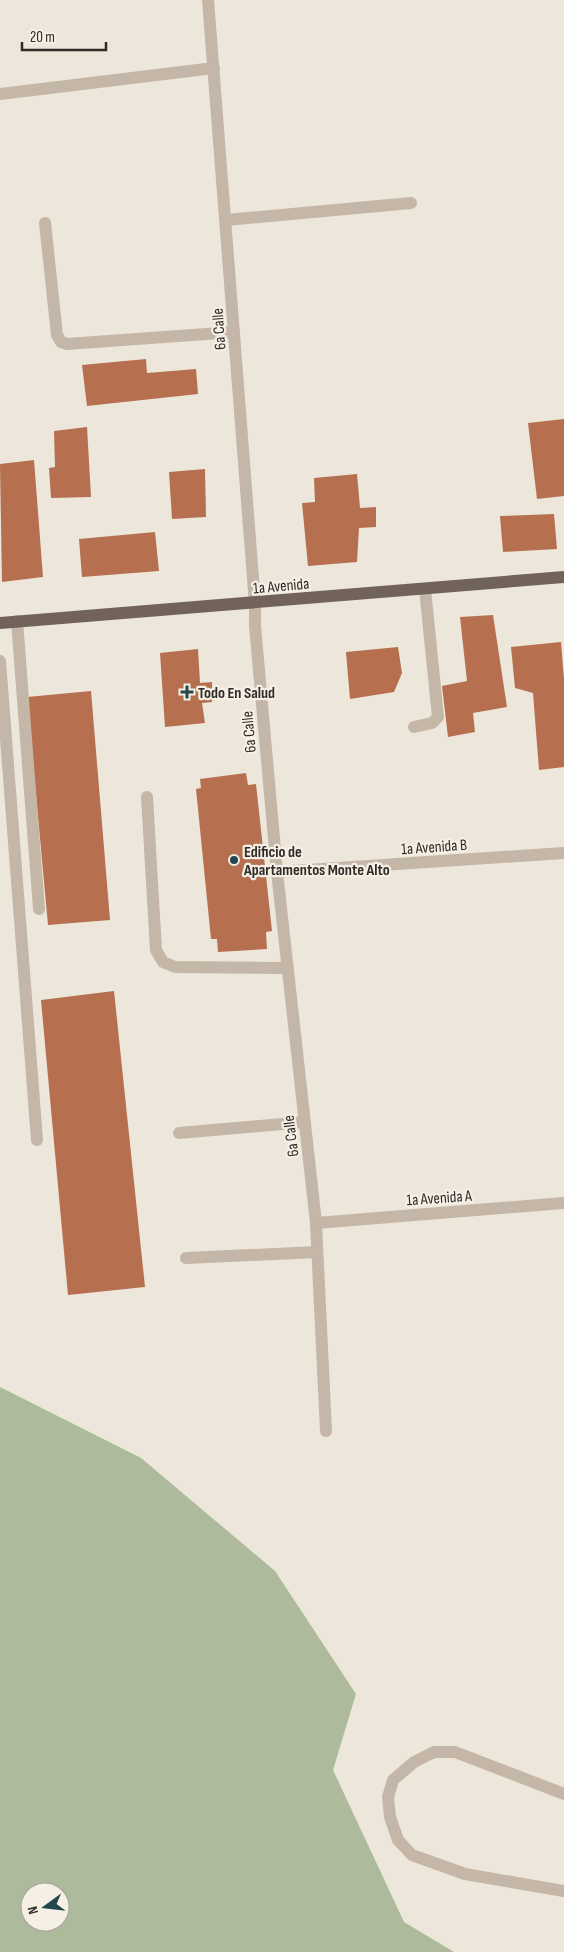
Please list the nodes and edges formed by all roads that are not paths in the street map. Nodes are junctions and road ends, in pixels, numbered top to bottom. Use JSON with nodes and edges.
{"nodes":[{"id":1,"x":208,"y":0,"type":"edge"},
{"id":2,"x":214,"y":68,"type":"junction"},
{"id":3,"x":0,"y":94,"type":"edge"},
{"id":4,"x":411,"y":203,"type":"dead end"},
{"id":5,"x":226,"y":220,"type":"junction"},
{"id":6,"x":46,"y":223,"type":"dead end"},
{"id":7,"x":234,"y":332,"type":"junction"},
{"id":8,"x":564,"y":577,"type":"edge"},
{"id":9,"x":425,"y":589,"type":"junction"},
{"id":10,"x":255,"y":604,"type":"junction"},
{"id":11,"x":0,"y":622,"type":"edge"},
{"id":12,"x":17,"y":622,"type":"junction"},
{"id":13,"x":0,"y":661,"type":"edge"},
{"id":14,"x":414,"y":727,"type":"dead end"},
{"id":15,"x":147,"y":797,"type":"dead end"},
{"id":16,"x":564,"y":854,"type":"edge"},
{"id":17,"x":277,"y":872,"type":"junction"},
{"id":18,"x":39,"y":909,"type":"dead end"},
{"id":19,"x":287,"y":968,"type":"junction"},
{"id":20,"x":305,"y":1122,"type":"junction"},
{"id":21,"x":179,"y":1133,"type":"dead end"},
{"id":22,"x":37,"y":1140,"type":"dead end"},
{"id":23,"x":564,"y":1203,"type":"edge"},
{"id":24,"x":316,"y":1222,"type":"junction"},
{"id":25,"x":317,"y":1252,"type":"junction"},
{"id":26,"x":186,"y":1258,"type":"dead end"},
{"id":27,"x":326,"y":1431,"type":"dead end"},
{"id":28,"x":564,"y":1794,"type":"edge"},
{"id":29,"x":564,"y":1891,"type":"edge"}],
"edges":[{"from":1,"to":2,"type":"street","name":"6a Calle"},
{"from":2,"to":3,"type":"street"},
{"from":2,"to":5,"type":"street","name":"6a Calle"},
{"from":4,"to":5,"type":"street"},
{"from":5,"to":7,"type":"street","name":"6a Calle"},
{"from":6,"to":7,"type":"street"},
{"from":7,"to":10,"type":"street","name":"6a Calle"},
{"from":8,"to":9,"type":"main road","name":"1a Avenida"},
{"from":9,"to":10,"type":"main road","name":"1a Avenida"},
{"from":9,"to":14,"type":"street"},
{"from":10,"to":12,"type":"main road","name":"1a Avenida"},
{"from":10,"to":17,"type":"street","name":"6a Calle"},
{"from":11,"to":12,"type":"main road","name":"1a Avenida"},
{"from":12,"to":18,"type":"street"},
{"from":13,"to":22,"type":"street"},
{"from":15,"to":19,"type":"street"},
{"from":16,"to":17,"type":"street","name":"1a Avenida B"},
{"from":17,"to":19,"type":"street","name":"6a Calle"},
{"from":19,"to":20,"type":"street","name":"6a Calle"},
{"from":20,"to":21,"type":"street"},
{"from":20,"to":24,"type":"street","name":"6a Calle"},
{"from":23,"to":24,"type":"street","name":"1a Avenida A"},
{"from":24,"to":25,"type":"street","name":"6a Calle"},
{"from":25,"to":26,"type":"street"},
{"from":25,"to":27,"type":"street","name":"6a Calle"},
{"from":28,"to":29,"type":"street"}]}
